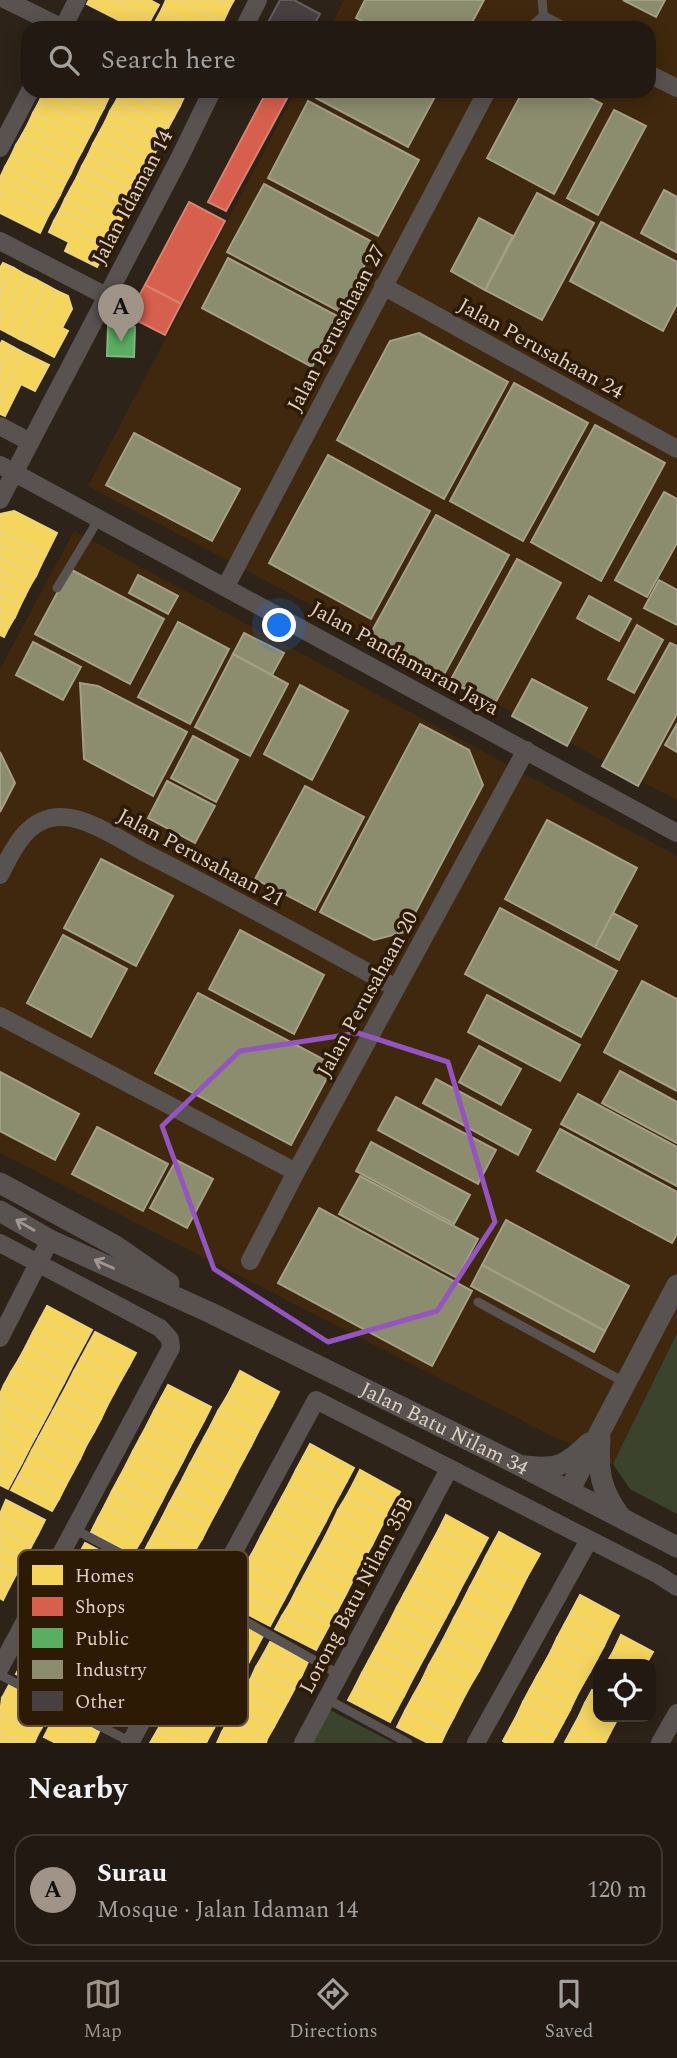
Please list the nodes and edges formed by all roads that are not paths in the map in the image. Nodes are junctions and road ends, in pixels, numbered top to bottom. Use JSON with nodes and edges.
{"nodes":[{"id":1,"x":6,"y":0,"type":"edge"},
{"id":2,"x":77,"y":0,"type":"edge"},
{"id":3,"x":258,"y":0,"type":"edge"},
{"id":4,"x":542,"y":0,"type":"edge"},
{"id":5,"x":49,"y":21,"type":"edge"},
{"id":6,"x":66,"y":21,"type":"edge"},
{"id":7,"x":248,"y":21,"type":"edge"},
{"id":8,"x":545,"y":21,"type":"edge"},
{"id":9,"x":656,"y":78,"type":"edge"},
{"id":10,"x":677,"y":88,"type":"edge"},
{"id":11,"x":26,"y":98,"type":"edge"},
{"id":12,"x":208,"y":98,"type":"edge"},
{"id":13,"x":483,"y":98,"type":"edge"},
{"id":14,"x":0,"y":148,"type":"edge"},
{"id":15,"x":0,"y":241,"type":"edge"},
{"id":16,"x":383,"y":286,"type":"junction"},
{"id":17,"x":106,"y":296,"type":"junction"},
{"id":18,"x":0,"y":426,"type":"edge"},
{"id":19,"x":30,"y":442,"type":"junction"},
{"id":20,"x":677,"y":449,"type":"edge"},
{"id":21,"x":8,"y":469,"type":"edge"},
{"id":22,"x":0,"y":500,"type":"edge"},
{"id":23,"x":100,"y":517,"type":"junction"},
{"id":24,"x":226,"y":586,"type":"junction"},
{"id":25,"x":57,"y":588,"type":"dead end"},
{"id":26,"x":526,"y":750,"type":"junction"},
{"id":27,"x":677,"y":833,"type":"edge"},
{"id":28,"x":0,"y":875,"type":"edge"},
{"id":29,"x":396,"y":988,"type":"junction"},
{"id":30,"x":0,"y":1016,"type":"edge"},
{"id":31,"x":296,"y":1172,"type":"junction"},
{"id":32,"x":0,"y":1183,"type":"edge"},
{"id":33,"x":0,"y":1188,"type":"edge"},
{"id":34,"x":0,"y":1211,"type":"edge"},
{"id":35,"x":50,"y":1240,"type":"junction"},
{"id":36,"x":0,"y":1242,"type":"edge"},
{"id":37,"x":114,"y":1245,"type":"junction"},
{"id":38,"x":250,"y":1261,"type":"dead end"},
{"id":39,"x":38,"y":1264,"type":"junction"},
{"id":40,"x":676,"y":1287,"type":"edge"},
{"id":41,"x":478,"y":1303,"type":"dead end"},
{"id":42,"x":211,"y":1313,"type":"junction"},
{"id":43,"x":0,"y":1338,"type":"edge"},
{"id":44,"x":626,"y":1383,"type":"junction"},
{"id":45,"x":601,"y":1431,"type":"junction"},
{"id":46,"x":521,"y":1466,"type":"junction"},
{"id":47,"x":449,"y":1469,"type":"junction"},
{"id":48,"x":569,"y":1492,"type":"junction"},
{"id":49,"x":621,"y":1518,"type":"junction"},
{"id":50,"x":74,"y":1529,"type":"junction"},
{"id":51,"x":589,"y":1540,"type":"junction"},
{"id":52,"x":677,"y":1547,"type":"edge"},
{"id":53,"x":63,"y":1550,"type":"edge"},
{"id":54,"x":114,"y":1550,"type":"edge"},
{"id":55,"x":235,"y":1550,"type":"edge"},
{"id":56,"x":677,"y":1587,"type":"edge"},
{"id":57,"x":248,"y":1623,"type":"edge"},
{"id":58,"x":18,"y":1634,"type":"edge"},
{"id":59,"x":0,"y":1668,"type":"edge"},
{"id":60,"x":0,"y":1675,"type":"edge"},
{"id":61,"x":340,"y":1675,"type":"junction"},
{"id":62,"x":18,"y":1684,"type":"edge"},
{"id":63,"x":327,"y":1699,"type":"junction"},
{"id":64,"x":677,"y":1713,"type":"edge"},
{"id":65,"x":98,"y":1726,"type":"edge"},
{"id":66,"x":140,"y":1726,"type":"edge"},
{"id":67,"x":131,"y":1743,"type":"edge"},
{"id":68,"x":303,"y":1743,"type":"edge"},
{"id":69,"x":408,"y":1743,"type":"edge"},
{"id":70,"x":477,"y":1743,"type":"edge"},
{"id":71,"x":660,"y":1743,"type":"edge"}],
"edges":[{"from":1,"to":5,"type":"street"},
{"from":2,"to":6,"type":"street"},
{"from":3,"to":7,"type":"street"},
{"from":4,"to":8,"type":"lane"},
{"from":9,"to":10,"type":"street"},
{"from":11,"to":14,"type":"street"},
{"from":12,"to":17,"type":"street","name":"Jalan Idaman 14"},
{"from":13,"to":16,"type":"street","name":"Jalan Perusahaan 27"},
{"from":15,"to":17,"type":"street"},
{"from":16,"to":20,"type":"street","name":"Jalan Perusahaan 24"},
{"from":16,"to":24,"type":"street","name":"Jalan Perusahaan 27"},
{"from":17,"to":19,"type":"street","name":"Jalan Idaman 14"},
{"from":18,"to":19,"type":"street"},
{"from":19,"to":21,"type":"street","name":"Jalan Idaman 14"},
{"from":21,"to":22,"type":"street","name":"Jalan Idaman 14"},
{"from":21,"to":23,"type":"street","name":"Jalan Pandamaran Jaya"},
{"from":23,"to":24,"type":"street","name":"Jalan Pandamaran Jaya"},
{"from":23,"to":25,"type":"lane"},
{"from":24,"to":26,"type":"street","name":"Jalan Pandamaran Jaya"},
{"from":26,"to":27,"type":"street","name":"Jalan Pandamaran Jaya"},
{"from":26,"to":29,"type":"street","name":"Jalan Perusahaan 20"},
{"from":28,"to":29,"type":"street","name":"Jalan Perusahaan 21"},
{"from":29,"to":31,"type":"street","name":"Jalan Perusahaan 20"},
{"from":30,"to":31,"type":"street"},
{"from":31,"to":38,"type":"street","name":"Jalan Perusahaan 20"},
{"from":32,"to":37,"type":"street","name":"Jalan Batu Nilam 34"},
{"from":33,"to":35,"type":"street"},
{"from":35,"to":34,"type":"street","name":"Jalan Batu Nilam 34","one_way":true},
{"from":35,"to":37,"type":"street"},
{"from":35,"to":39,"type":"street"},
{"from":42,"to":35,"type":"street","name":"Jalan Batu Nilam 34","one_way":true},
{"from":36,"to":39,"type":"street"},
{"from":37,"to":42,"type":"street","name":"Jalan Batu Nilam 34"},
{"from":39,"to":43,"type":"street"},
{"from":39,"to":50,"type":"street"},
{"from":40,"to":44,"type":"street"},
{"from":41,"to":44,"type":"lane"},
{"from":42,"to":46,"type":"street","name":"Jalan Batu Nilam 34"},
{"from":44,"to":45,"type":"street"},
{"from":45,"to":46,"type":"street"},
{"from":45,"to":48,"type":"street"},
{"from":45,"to":49,"type":"street"},
{"from":46,"to":48,"type":"street","name":"Jalan Batu Nilam 34"},
{"from":47,"to":51,"type":"street"},
{"from":47,"to":55,"type":"street"},
{"from":47,"to":61,"type":"street","name":"Lorong Batu Nilam 35B"},
{"from":48,"to":49,"type":"street","name":"Jalan Batu Nilam 34"},
{"from":49,"to":52,"type":"street","name":"Jalan Batu Nilam 34"},
{"from":50,"to":53,"type":"street"},
{"from":50,"to":54,"type":"lane"},
{"from":51,"to":56,"type":"street"},
{"from":51,"to":70,"type":"street"},
{"from":57,"to":61,"type":"lane"},
{"from":58,"to":59,"type":"street"},
{"from":60,"to":62,"type":"lane"},
{"from":61,"to":63,"type":"street","name":"Lorong Batu Nilam 35B"},
{"from":63,"to":68,"type":"street","name":"Lorong Batu Nilam 35B"},
{"from":63,"to":69,"type":"lane"},
{"from":64,"to":71,"type":"street"},
{"from":65,"to":67,"type":"lane"},
{"from":66,"to":67,"type":"street"}]}
